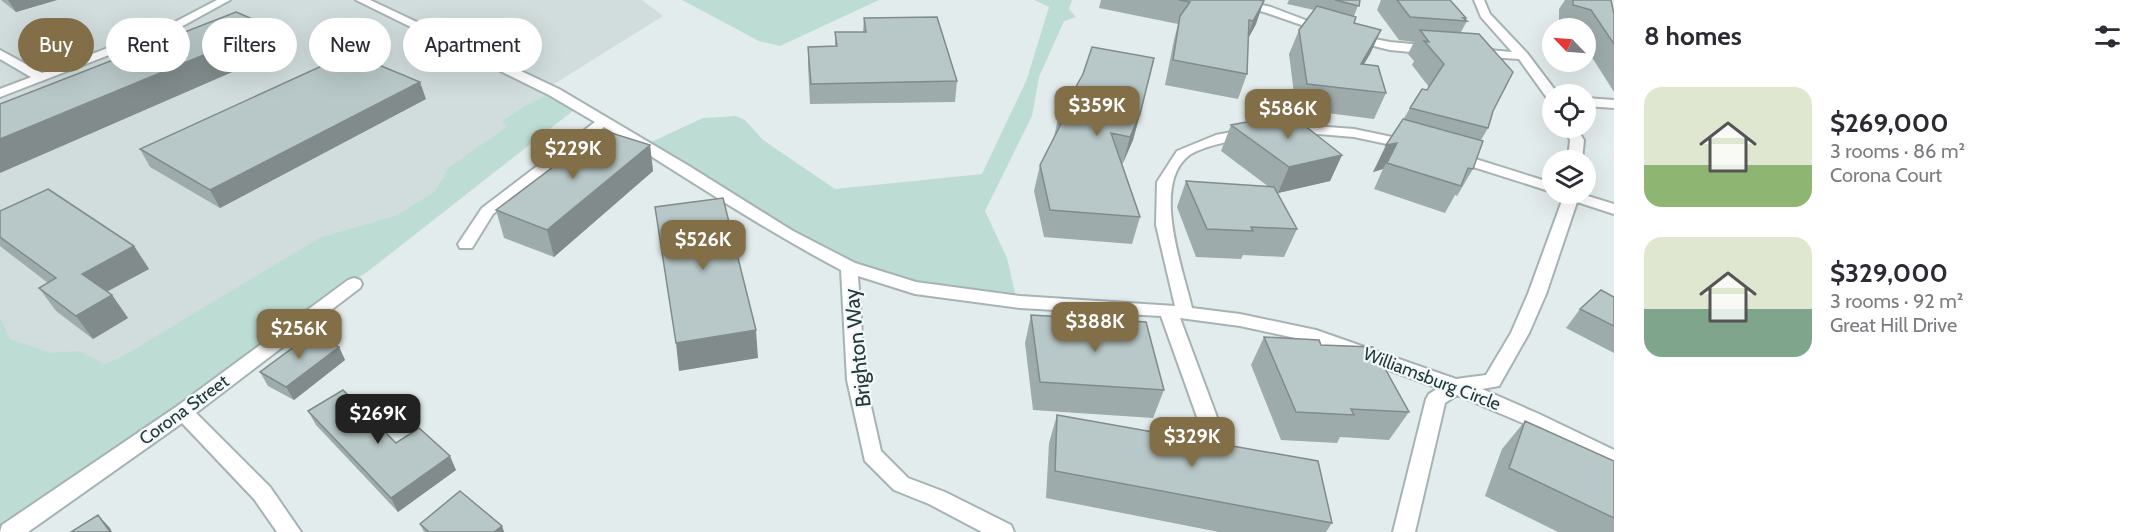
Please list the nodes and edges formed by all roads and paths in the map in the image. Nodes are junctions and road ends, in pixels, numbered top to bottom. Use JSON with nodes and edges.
{"nodes":[{"id":1,"x":225,"y":0,"type":"edge"},
{"id":2,"x":362,"y":0,"type":"edge"},
{"id":3,"x":1225,"y":0,"type":"edge"},
{"id":4,"x":1479,"y":0,"type":"edge"},
{"id":5,"x":1445,"y":51,"type":"edge"},
{"id":6,"x":1467,"y":52,"type":"edge"},
{"id":7,"x":0,"y":54,"type":"edge"},
{"id":8,"x":1523,"y":56,"type":"junction"},
{"id":9,"x":40,"y":78,"type":"junction"},
{"id":10,"x":1544,"y":84,"type":"edge"},
{"id":11,"x":0,"y":93,"type":"edge"},
{"id":12,"x":1596,"y":103,"type":"edge"},
{"id":13,"x":1614,"y":104,"type":"edge"},
{"id":14,"x":603,"y":123,"type":"junction"},
{"id":15,"x":1542,"y":186,"type":"edge"},
{"id":16,"x":1596,"y":203,"type":"edge"},
{"id":17,"x":1568,"y":204,"type":"edge"},
{"id":18,"x":1614,"y":209,"type":"edge"},
{"id":19,"x":466,"y":244,"type":"dead end"},
{"id":20,"x":849,"y":267,"type":"junction"},
{"id":21,"x":354,"y":284,"type":"dead end"},
{"id":22,"x":1177,"y":312,"type":"junction"},
{"id":23,"x":1455,"y":386,"type":"junction"},
{"id":24,"x":183,"y":412,"type":"junction"},
{"id":25,"x":1211,"y":428,"type":"dead end"},
{"id":26,"x":1614,"y":460,"type":"edge"},
{"id":27,"x":1410,"y":530,"type":"edge"},
{"id":28,"x":10,"y":532,"type":"edge"},
{"id":29,"x":290,"y":532,"type":"edge"},
{"id":30,"x":1003,"y":532,"type":"edge"}],
"edges":[{"from":1,"to":9,"type":"street"},
{"from":2,"to":14,"type":"street","name":"Williamsburg Circle"},
{"from":3,"to":5,"type":"street"},
{"from":4,"to":8,"type":"street"},
{"from":6,"to":8,"type":"street"},
{"from":7,"to":9,"type":"street"},
{"from":8,"to":10,"type":"street"},
{"from":9,"to":11,"type":"street"},
{"from":12,"to":13,"type":"street"},
{"from":14,"to":19,"type":"street"},
{"from":14,"to":20,"type":"street","name":"Williamsburg Circle"},
{"from":15,"to":22,"type":"street"},
{"from":16,"to":18,"type":"street"},
{"from":17,"to":23,"type":"street"},
{"from":20,"to":22,"type":"street","name":"Williamsburg Circle"},
{"from":20,"to":30,"type":"street","name":"Brighton Way"},
{"from":21,"to":24,"type":"street","name":"Corona Street"},
{"from":22,"to":23,"type":"street","name":"Williamsburg Circle"},
{"from":22,"to":25,"type":"street"},
{"from":23,"to":26,"type":"street","name":"Williamsburg Circle"},
{"from":23,"to":27,"type":"street"},
{"from":24,"to":28,"type":"street","name":"Corona Street"},
{"from":24,"to":29,"type":"street"}]}
